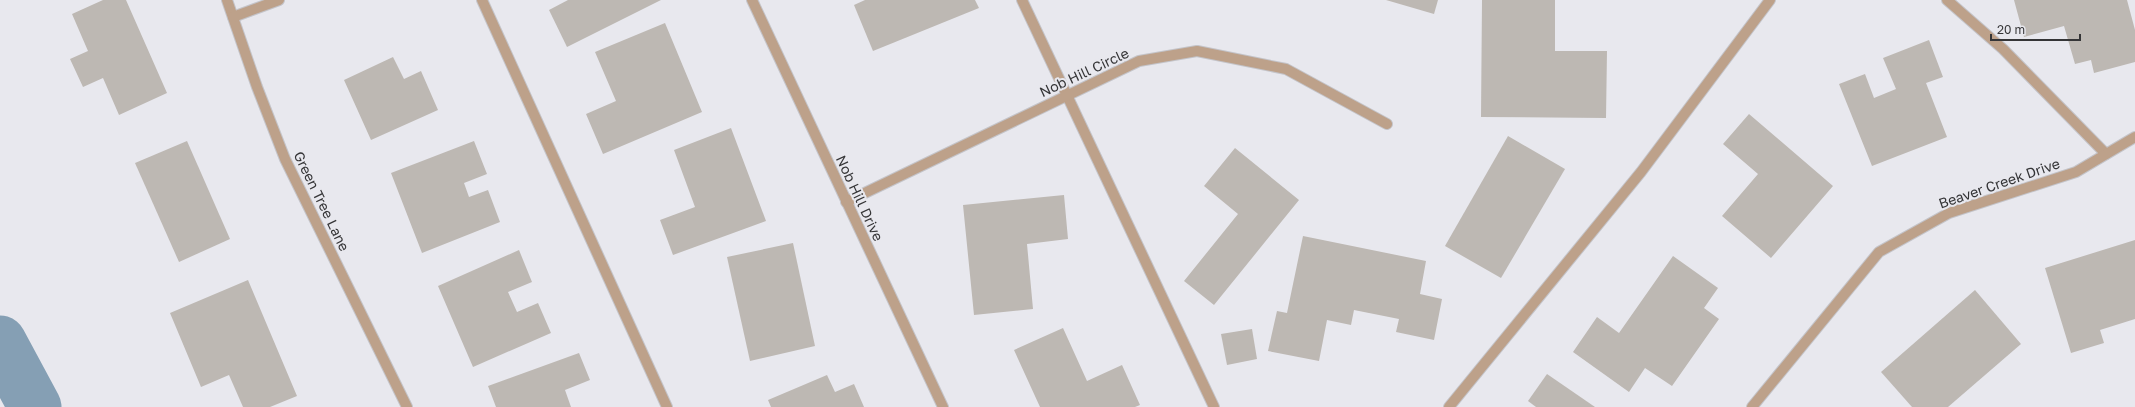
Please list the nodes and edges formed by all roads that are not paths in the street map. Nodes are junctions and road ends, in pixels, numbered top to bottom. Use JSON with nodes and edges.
{"nodes":[{"id":1,"x":227,"y":0,"type":"edge"},
{"id":2,"x":279,"y":0,"type":"edge"},
{"id":3,"x":482,"y":0,"type":"edge"},
{"id":4,"x":752,"y":0,"type":"edge"},
{"id":5,"x":1022,"y":0,"type":"edge"},
{"id":6,"x":1770,"y":0,"type":"edge"},
{"id":7,"x":1947,"y":0,"type":"edge"},
{"id":8,"x":233,"y":17,"type":"junction"},
{"id":9,"x":1067,"y":96,"type":"junction"},
{"id":10,"x":1387,"y":124,"type":"dead end"},
{"id":11,"x":2135,"y":136,"type":"edge"},
{"id":12,"x":2106,"y":154,"type":"junction"},
{"id":13,"x":846,"y":202,"type":"junction"},
{"id":14,"x":407,"y":407,"type":"edge"},
{"id":15,"x":667,"y":407,"type":"edge"},
{"id":16,"x":943,"y":407,"type":"edge"},
{"id":17,"x":1214,"y":407,"type":"edge"},
{"id":18,"x":1449,"y":407,"type":"edge"},
{"id":19,"x":1752,"y":407,"type":"edge"}],
"edges":[{"from":1,"to":8,"type":"street","name":"Green Tree Lane"},
{"from":2,"to":8,"type":"street"},
{"from":3,"to":15,"type":"street"},
{"from":4,"to":13,"type":"street","name":"Nob Hill Drive"},
{"from":5,"to":9,"type":"street"},
{"from":6,"to":18,"type":"street"},
{"from":7,"to":12,"type":"street"},
{"from":8,"to":14,"type":"street","name":"Green Tree Lane"},
{"from":9,"to":10,"type":"street","name":"Nob Hill Circle"},
{"from":9,"to":13,"type":"street","name":"Nob Hill Circle"},
{"from":9,"to":17,"type":"street"},
{"from":11,"to":12,"type":"street","name":"Beaver Creek Drive"},
{"from":12,"to":19,"type":"street","name":"Beaver Creek Drive"},
{"from":13,"to":16,"type":"street","name":"Nob Hill Drive"}]}
